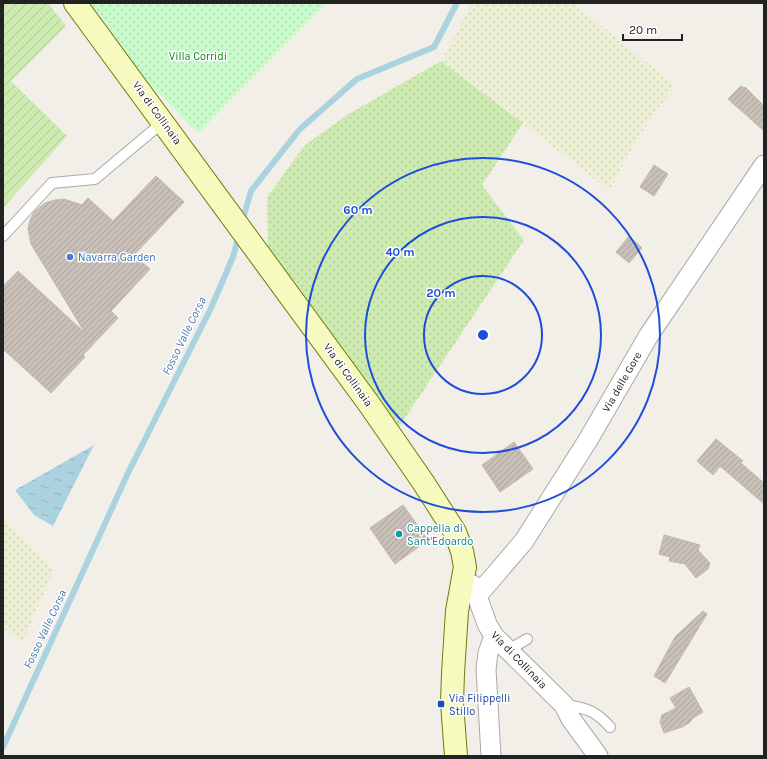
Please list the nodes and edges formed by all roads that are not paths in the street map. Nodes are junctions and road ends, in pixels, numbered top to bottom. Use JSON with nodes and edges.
{"nodes":[{"id":1,"x":75,"y":3,"type":"edge"},
{"id":2,"x":163,"y":122,"type":"junction"},
{"id":3,"x":764,"y":165,"type":"edge"},
{"id":4,"x":3,"y":236,"type":"edge"},
{"id":5,"x":465,"y":567,"type":"junction"},
{"id":6,"x":477,"y":596,"type":"junction"},
{"id":7,"x":494,"y":636,"type":"junction"},
{"id":8,"x":527,"y":639,"type":"dead end"},
{"id":9,"x":507,"y":651,"type":"junction"},
{"id":10,"x":564,"y":705,"type":"junction"},
{"id":11,"x":610,"y":727,"type":"dead end"},
{"id":12,"x":456,"y":756,"type":"edge"},
{"id":13,"x":491,"y":756,"type":"edge"},
{"id":14,"x":598,"y":756,"type":"edge"}],
"edges":[{"from":1,"to":2,"type":"street","name":"Via di Collinaia"},
{"from":2,"to":4,"type":"lane"},
{"from":2,"to":5,"type":"street","name":"Via di Collinaia"},
{"from":3,"to":6,"type":"street","name":"Via delle Gore"},
{"from":5,"to":6,"type":"street","name":"Via di Collinaia"},
{"from":5,"to":12,"type":"street"},
{"from":6,"to":7,"type":"street","name":"Via di Collinaia"},
{"from":7,"to":9,"type":"street","name":"Via di Collinaia"},
{"from":7,"to":13,"type":"street"},
{"from":8,"to":9,"type":"lane"},
{"from":9,"to":10,"type":"street","name":"Via di Collinaia"},
{"from":10,"to":11,"type":"lane"},
{"from":10,"to":14,"type":"street","name":"Via di Collinaia"}]}
